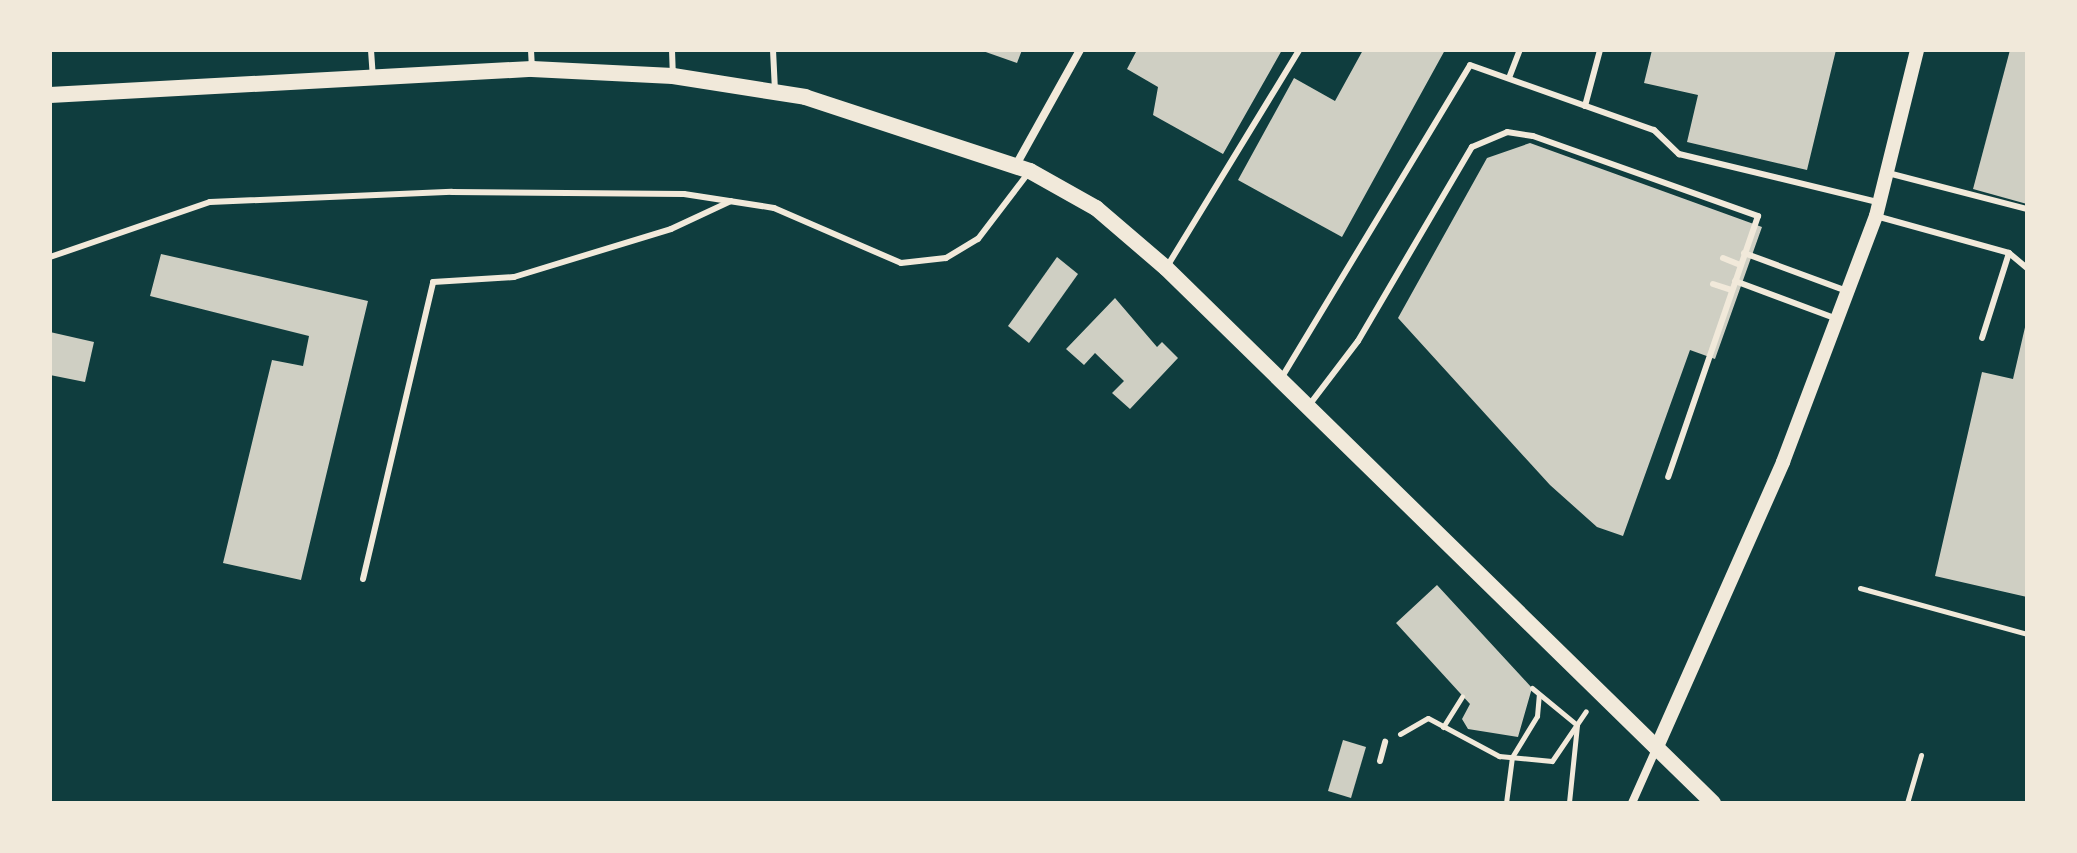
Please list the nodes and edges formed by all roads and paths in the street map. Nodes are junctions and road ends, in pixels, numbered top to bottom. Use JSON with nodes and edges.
{"nodes":[{"id":1,"x":371,"y":50,"type":"edge"},
{"id":2,"x":531,"y":50,"type":"edge"},
{"id":3,"x":672,"y":50,"type":"edge"},
{"id":4,"x":773,"y":50,"type":"edge"},
{"id":5,"x":1080,"y":50,"type":"edge"},
{"id":6,"x":1299,"y":50,"type":"edge"},
{"id":7,"x":1520,"y":50,"type":"edge"},
{"id":8,"x":1600,"y":50,"type":"edge"},
{"id":9,"x":1917,"y":50,"type":"edge"},
{"id":10,"x":532,"y":69,"type":"junction"},
{"id":11,"x":373,"y":76,"type":"junction"},
{"id":12,"x":673,"y":76,"type":"junction"},
{"id":13,"x":1509,"y":78,"type":"junction"},
{"id":14,"x":775,"y":91,"type":"junction"},
{"id":15,"x":50,"y":95,"type":"edge"},
{"id":16,"x":1585,"y":106,"type":"junction"},
{"id":17,"x":1023,"y":168,"type":"junction"},
{"id":18,"x":1888,"y":173,"type":"junction"},
{"id":19,"x":731,"y":201,"type":"junction"},
{"id":20,"x":1878,"y":209,"type":"junction"},
{"id":21,"x":2027,"y":209,"type":"edge"},
{"id":22,"x":1744,"y":253,"type":"junction"},
{"id":23,"x":2009,"y":253,"type":"junction"},
{"id":24,"x":50,"y":257,"type":"edge"},
{"id":25,"x":1723,"y":258,"type":"dead end"},
{"id":26,"x":1740,"y":265,"type":"junction"},
{"id":27,"x":1166,"y":268,"type":"junction"},
{"id":28,"x":2027,"y":268,"type":"edge"},
{"id":29,"x":1735,"y":281,"type":"junction"},
{"id":30,"x":1713,"y":284,"type":"dead end"},
{"id":31,"x":1731,"y":290,"type":"junction"},
{"id":32,"x":1847,"y":291,"type":"junction"},
{"id":33,"x":1837,"y":319,"type":"junction"},
{"id":34,"x":1982,"y":338,"type":"dead end"},
{"id":35,"x":1282,"y":377,"type":"junction"},
{"id":36,"x":1310,"y":404,"type":"junction"},
{"id":37,"x":1668,"y":477,"type":"dead end"},
{"id":38,"x":363,"y":579,"type":"dead end"},
{"id":39,"x":1860,"y":588,"type":"dead end"},
{"id":40,"x":2027,"y":634,"type":"edge"},
{"id":41,"x":1532,"y":688,"type":"dead end"},
{"id":42,"x":1539,"y":694,"type":"junction"},
{"id":43,"x":1598,"y":694,"type":"junction"},
{"id":44,"x":1462,"y":696,"type":"dead end"},
{"id":45,"x":1577,"y":725,"type":"junction"},
{"id":46,"x":1443,"y":727,"type":"junction"},
{"id":47,"x":1385,"y":742,"type":"joint"},
{"id":48,"x":1656,"y":749,"type":"junction"},
{"id":49,"x":1921,"y":755,"type":"dead end"},
{"id":50,"x":1512,"y":757,"type":"junction"},
{"id":51,"x":1380,"y":761,"type":"dead end"},
{"id":52,"x":1506,"y":803,"type":"edge"},
{"id":53,"x":1569,"y":803,"type":"edge"},
{"id":54,"x":1632,"y":803,"type":"edge"},
{"id":55,"x":1713,"y":803,"type":"edge"},
{"id":56,"x":1907,"y":803,"type":"edge"}],
"edges":[{"from":1,"to":11,"type":"lane"},
{"from":2,"to":10,"type":"lane"},
{"from":3,"to":12,"type":"lane"},
{"from":4,"to":14,"type":"lane"},
{"from":5,"to":17,"type":"street"},
{"from":6,"to":27,"type":"lane"},
{"from":7,"to":13,"type":"lane"},
{"from":8,"to":16,"type":"lane"},
{"from":9,"to":18,"type":"street"},
{"from":10,"to":11,"type":"main road"},
{"from":10,"to":12,"type":"main road"},
{"from":11,"to":15,"type":"main road"},
{"from":12,"to":14,"type":"main road"},
{"from":13,"to":16,"type":"lane"},
{"from":13,"to":35,"type":"lane"},
{"from":14,"to":17,"type":"main road"},
{"from":16,"to":20,"type":"lane"},
{"from":17,"to":19,"type":"lane"},
{"from":17,"to":27,"type":"main road"},
{"from":18,"to":20,"type":"street"},
{"from":18,"to":21,"type":"lane"},
{"from":19,"to":24,"type":"lane"},
{"from":19,"to":38,"type":"lane"},
{"from":20,"to":23,"type":"lane"},
{"from":20,"to":32,"type":"street"},
{"from":22,"to":26,"type":"lane"},
{"from":22,"to":32,"type":"lane"},
{"from":22,"to":36,"type":"lane"},
{"from":23,"to":28,"type":"lane"},
{"from":23,"to":34,"type":"lane"},
{"from":25,"to":26,"type":"lane"},
{"from":26,"to":29,"type":"lane"},
{"from":27,"to":35,"type":"main road"},
{"from":29,"to":31,"type":"lane"},
{"from":29,"to":33,"type":"lane"},
{"from":30,"to":31,"type":"lane"},
{"from":31,"to":37,"type":"lane"},
{"from":32,"to":33,"type":"street"},
{"from":33,"to":48,"type":"street"},
{"from":35,"to":36,"type":"main road"},
{"from":36,"to":43,"type":"main road"},
{"from":39,"to":40,"type":"path"},
{"from":41,"to":42,"type":"path"},
{"from":42,"to":45,"type":"path"},
{"from":42,"to":50,"type":"path"},
{"from":43,"to":45,"type":"path"},
{"from":43,"to":48,"type":"main road"},
{"from":44,"to":46,"type":"path"},
{"from":45,"to":50,"type":"path"},
{"from":45,"to":53,"type":"path"},
{"from":46,"to":47,"type":"path"},
{"from":46,"to":50,"type":"path"},
{"from":47,"to":51,"type":"lane"},
{"from":48,"to":54,"type":"street"},
{"from":48,"to":55,"type":"main road"},
{"from":49,"to":56,"type":"path"},
{"from":50,"to":52,"type":"path"}]}
